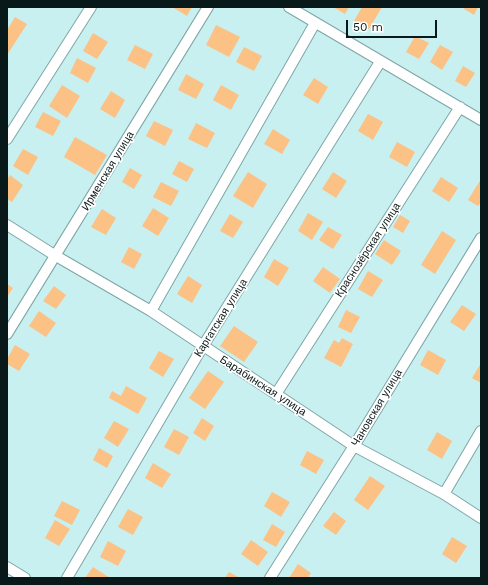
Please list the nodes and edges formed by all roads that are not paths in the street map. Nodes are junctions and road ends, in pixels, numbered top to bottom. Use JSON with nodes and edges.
{"nodes":[{"id":1,"x":91,"y":7,"type":"edge"},
{"id":2,"x":208,"y":7,"type":"edge"},
{"id":3,"x":289,"y":7,"type":"edge"},
{"id":4,"x":315,"y":23,"type":"junction"},
{"id":5,"x":380,"y":62,"type":"junction"},
{"id":6,"x":460,"y":107,"type":"junction"},
{"id":7,"x":481,"y":120,"type":"edge"},
{"id":8,"x":7,"y":139,"type":"edge"},
{"id":9,"x":7,"y":225,"type":"edge"},
{"id":10,"x":481,"y":238,"type":"edge"},
{"id":11,"x":56,"y":256,"type":"junction"},
{"id":12,"x":151,"y":311,"type":"junction"},
{"id":13,"x":7,"y":334,"type":"edge"},
{"id":14,"x":203,"y":346,"type":"junction"},
{"id":15,"x":276,"y":394,"type":"junction"},
{"id":16,"x":481,"y":431,"type":"edge"},
{"id":17,"x":354,"y":446,"type":"junction"},
{"id":18,"x":444,"y":494,"type":"junction"},
{"id":19,"x":481,"y":518,"type":"edge"},
{"id":20,"x":7,"y":567,"type":"edge"},
{"id":21,"x":25,"y":578,"type":"edge"},
{"id":22,"x":67,"y":578,"type":"edge"},
{"id":23,"x":270,"y":578,"type":"edge"}],
"edges":[{"from":1,"to":8,"type":"street"},
{"from":2,"to":11,"type":"street","name":"Ирменская улица"},
{"from":3,"to":4,"type":"street"},
{"from":4,"to":5,"type":"street"},
{"from":4,"to":12,"type":"street"},
{"from":5,"to":6,"type":"street"},
{"from":5,"to":14,"type":"street","name":"Каргатская улица"},
{"from":6,"to":7,"type":"street"},
{"from":6,"to":15,"type":"street","name":"Краснозёрская улица"},
{"from":9,"to":11,"type":"street","name":"Барабинская улица"},
{"from":10,"to":17,"type":"street","name":"Чановская улица"},
{"from":11,"to":12,"type":"street","name":"Барабинская улица"},
{"from":11,"to":13,"type":"street","name":"Ирменская улица"},
{"from":12,"to":14,"type":"street","name":"Барабинская улица"},
{"from":14,"to":15,"type":"street","name":"Барабинская улица"},
{"from":14,"to":22,"type":"street","name":"Каргатская улица"},
{"from":15,"to":17,"type":"street","name":"Барабинская улица"},
{"from":16,"to":18,"type":"street"},
{"from":17,"to":18,"type":"street","name":"Барабинская улица"},
{"from":17,"to":23,"type":"street","name":"Чановская улица"},
{"from":18,"to":19,"type":"street","name":"Барабинская улица"},
{"from":20,"to":21,"type":"street"}]}
